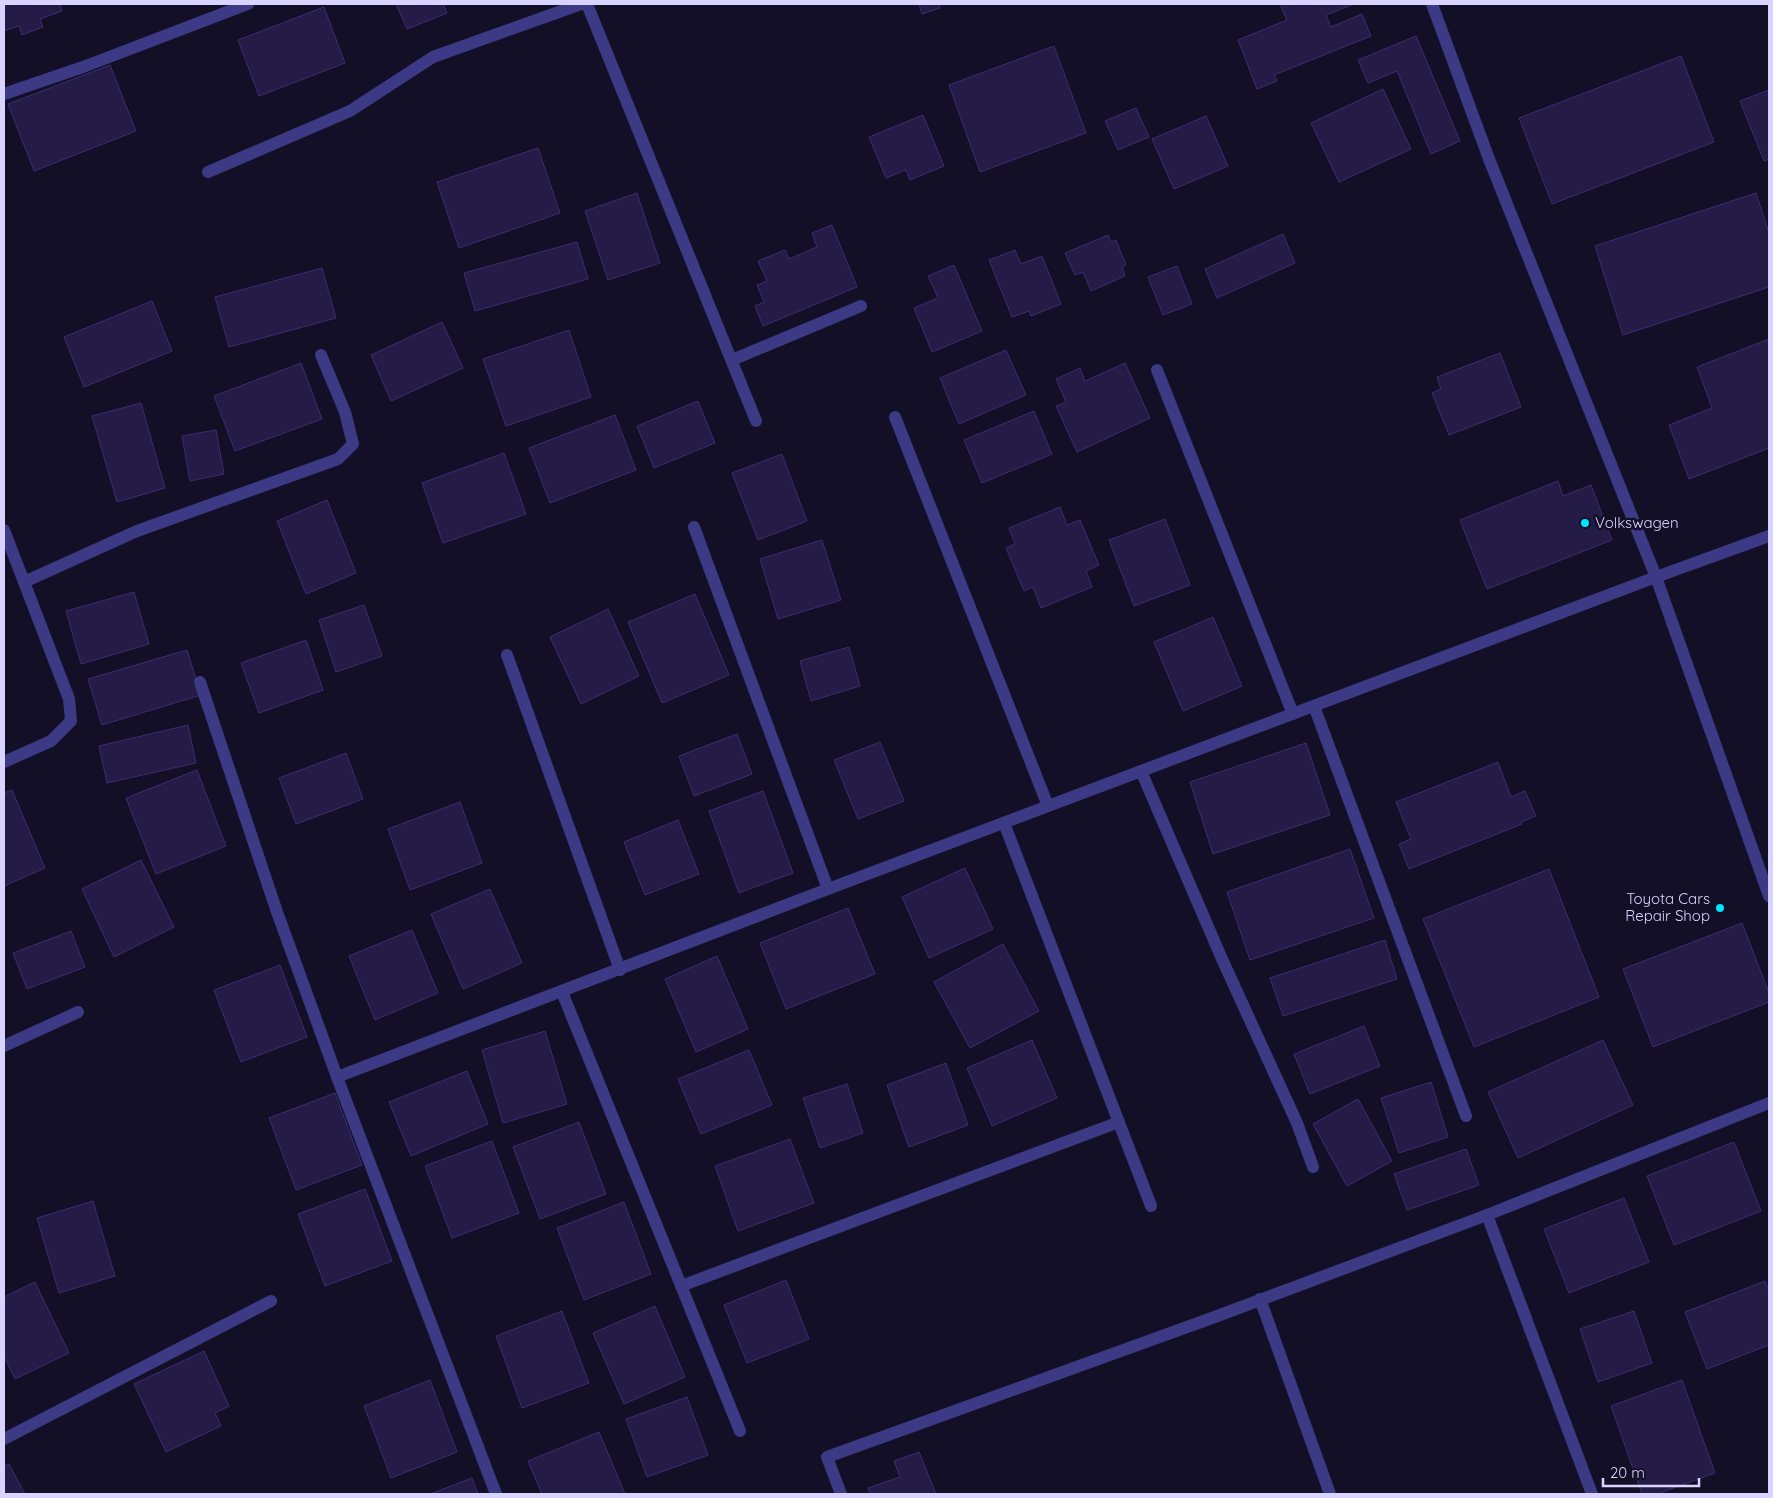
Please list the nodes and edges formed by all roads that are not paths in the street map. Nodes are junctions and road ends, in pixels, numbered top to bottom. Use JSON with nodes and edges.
{"nodes":[{"id":1,"x":248,"y":4,"type":"edge"},
{"id":2,"x":581,"y":4,"type":"edge"},
{"id":3,"x":587,"y":4,"type":"edge"},
{"id":4,"x":1432,"y":4,"type":"edge"},
{"id":5,"x":4,"y":94,"type":"edge"},
{"id":6,"x":208,"y":172,"type":"dead end"},
{"id":7,"x":861,"y":306,"type":"dead end"},
{"id":8,"x":321,"y":356,"type":"dead end"},
{"id":9,"x":732,"y":360,"type":"junction"},
{"id":10,"x":1157,"y":370,"type":"dead end"},
{"id":11,"x":895,"y":416,"type":"dead end"},
{"id":12,"x":756,"y":420,"type":"dead end"},
{"id":13,"x":694,"y":527,"type":"dead end"},
{"id":14,"x":4,"y":530,"type":"edge"},
{"id":15,"x":1769,"y":536,"type":"edge"},
{"id":16,"x":1656,"y":577,"type":"junction"},
{"id":17,"x":24,"y":582,"type":"junction"},
{"id":18,"x":507,"y":655,"type":"dead end"},
{"id":19,"x":200,"y":682,"type":"dead end"},
{"id":20,"x":1314,"y":706,"type":"junction"},
{"id":21,"x":1294,"y":714,"type":"junction"},
{"id":22,"x":4,"y":762,"type":"edge"},
{"id":23,"x":1142,"y":771,"type":"junction"},
{"id":24,"x":1048,"y":806,"type":"junction"},
{"id":25,"x":1004,"y":823,"type":"junction"},
{"id":26,"x":828,"y":889,"type":"junction"},
{"id":27,"x":1769,"y":896,"type":"edge"},
{"id":28,"x":620,"y":970,"type":"junction"},
{"id":29,"x":562,"y":992,"type":"junction"},
{"id":30,"x":78,"y":1012,"type":"dead end"},
{"id":31,"x":4,"y":1046,"type":"edge"},
{"id":32,"x":337,"y":1077,"type":"junction"},
{"id":33,"x":1769,"y":1103,"type":"edge"},
{"id":34,"x":1466,"y":1116,"type":"dead end"},
{"id":35,"x":1119,"y":1122,"type":"junction"},
{"id":36,"x":1313,"y":1167,"type":"dead end"},
{"id":37,"x":1151,"y":1206,"type":"dead end"},
{"id":38,"x":1487,"y":1215,"type":"junction"},
{"id":39,"x":681,"y":1286,"type":"junction"},
{"id":40,"x":1260,"y":1299,"type":"junction"},
{"id":41,"x":271,"y":1301,"type":"dead end"},
{"id":42,"x":740,"y":1431,"type":"dead end"},
{"id":43,"x":4,"y":1439,"type":"edge"},
{"id":44,"x":496,"y":1494,"type":"edge"},
{"id":45,"x":841,"y":1494,"type":"edge"},
{"id":46,"x":1330,"y":1494,"type":"edge"},
{"id":47,"x":1592,"y":1494,"type":"edge"}],
"edges":[{"from":1,"to":5,"type":"street"},
{"from":2,"to":6,"type":"street"},
{"from":3,"to":9,"type":"street"},
{"from":4,"to":16,"type":"street"},
{"from":7,"to":9,"type":"street"},
{"from":8,"to":17,"type":"street"},
{"from":9,"to":12,"type":"street"},
{"from":10,"to":21,"type":"street"},
{"from":11,"to":24,"type":"street"},
{"from":13,"to":26,"type":"street"},
{"from":14,"to":17,"type":"street"},
{"from":15,"to":16,"type":"street"},
{"from":16,"to":20,"type":"street"},
{"from":16,"to":27,"type":"street"},
{"from":17,"to":22,"type":"street"},
{"from":18,"to":28,"type":"street"},
{"from":19,"to":32,"type":"street"},
{"from":20,"to":21,"type":"street"},
{"from":20,"to":34,"type":"street"},
{"from":21,"to":23,"type":"street"},
{"from":23,"to":24,"type":"street"},
{"from":23,"to":36,"type":"street"},
{"from":24,"to":25,"type":"street"},
{"from":25,"to":26,"type":"street"},
{"from":25,"to":35,"type":"street"},
{"from":26,"to":28,"type":"street"},
{"from":28,"to":29,"type":"street"},
{"from":29,"to":32,"type":"street"},
{"from":29,"to":39,"type":"street"},
{"from":30,"to":31,"type":"street"},
{"from":32,"to":44,"type":"street"},
{"from":33,"to":38,"type":"street"},
{"from":35,"to":37,"type":"street"},
{"from":35,"to":39,"type":"street"},
{"from":38,"to":40,"type":"street"},
{"from":38,"to":47,"type":"street"},
{"from":39,"to":42,"type":"street"},
{"from":40,"to":45,"type":"street"},
{"from":40,"to":46,"type":"street"},
{"from":41,"to":43,"type":"street"}]}
